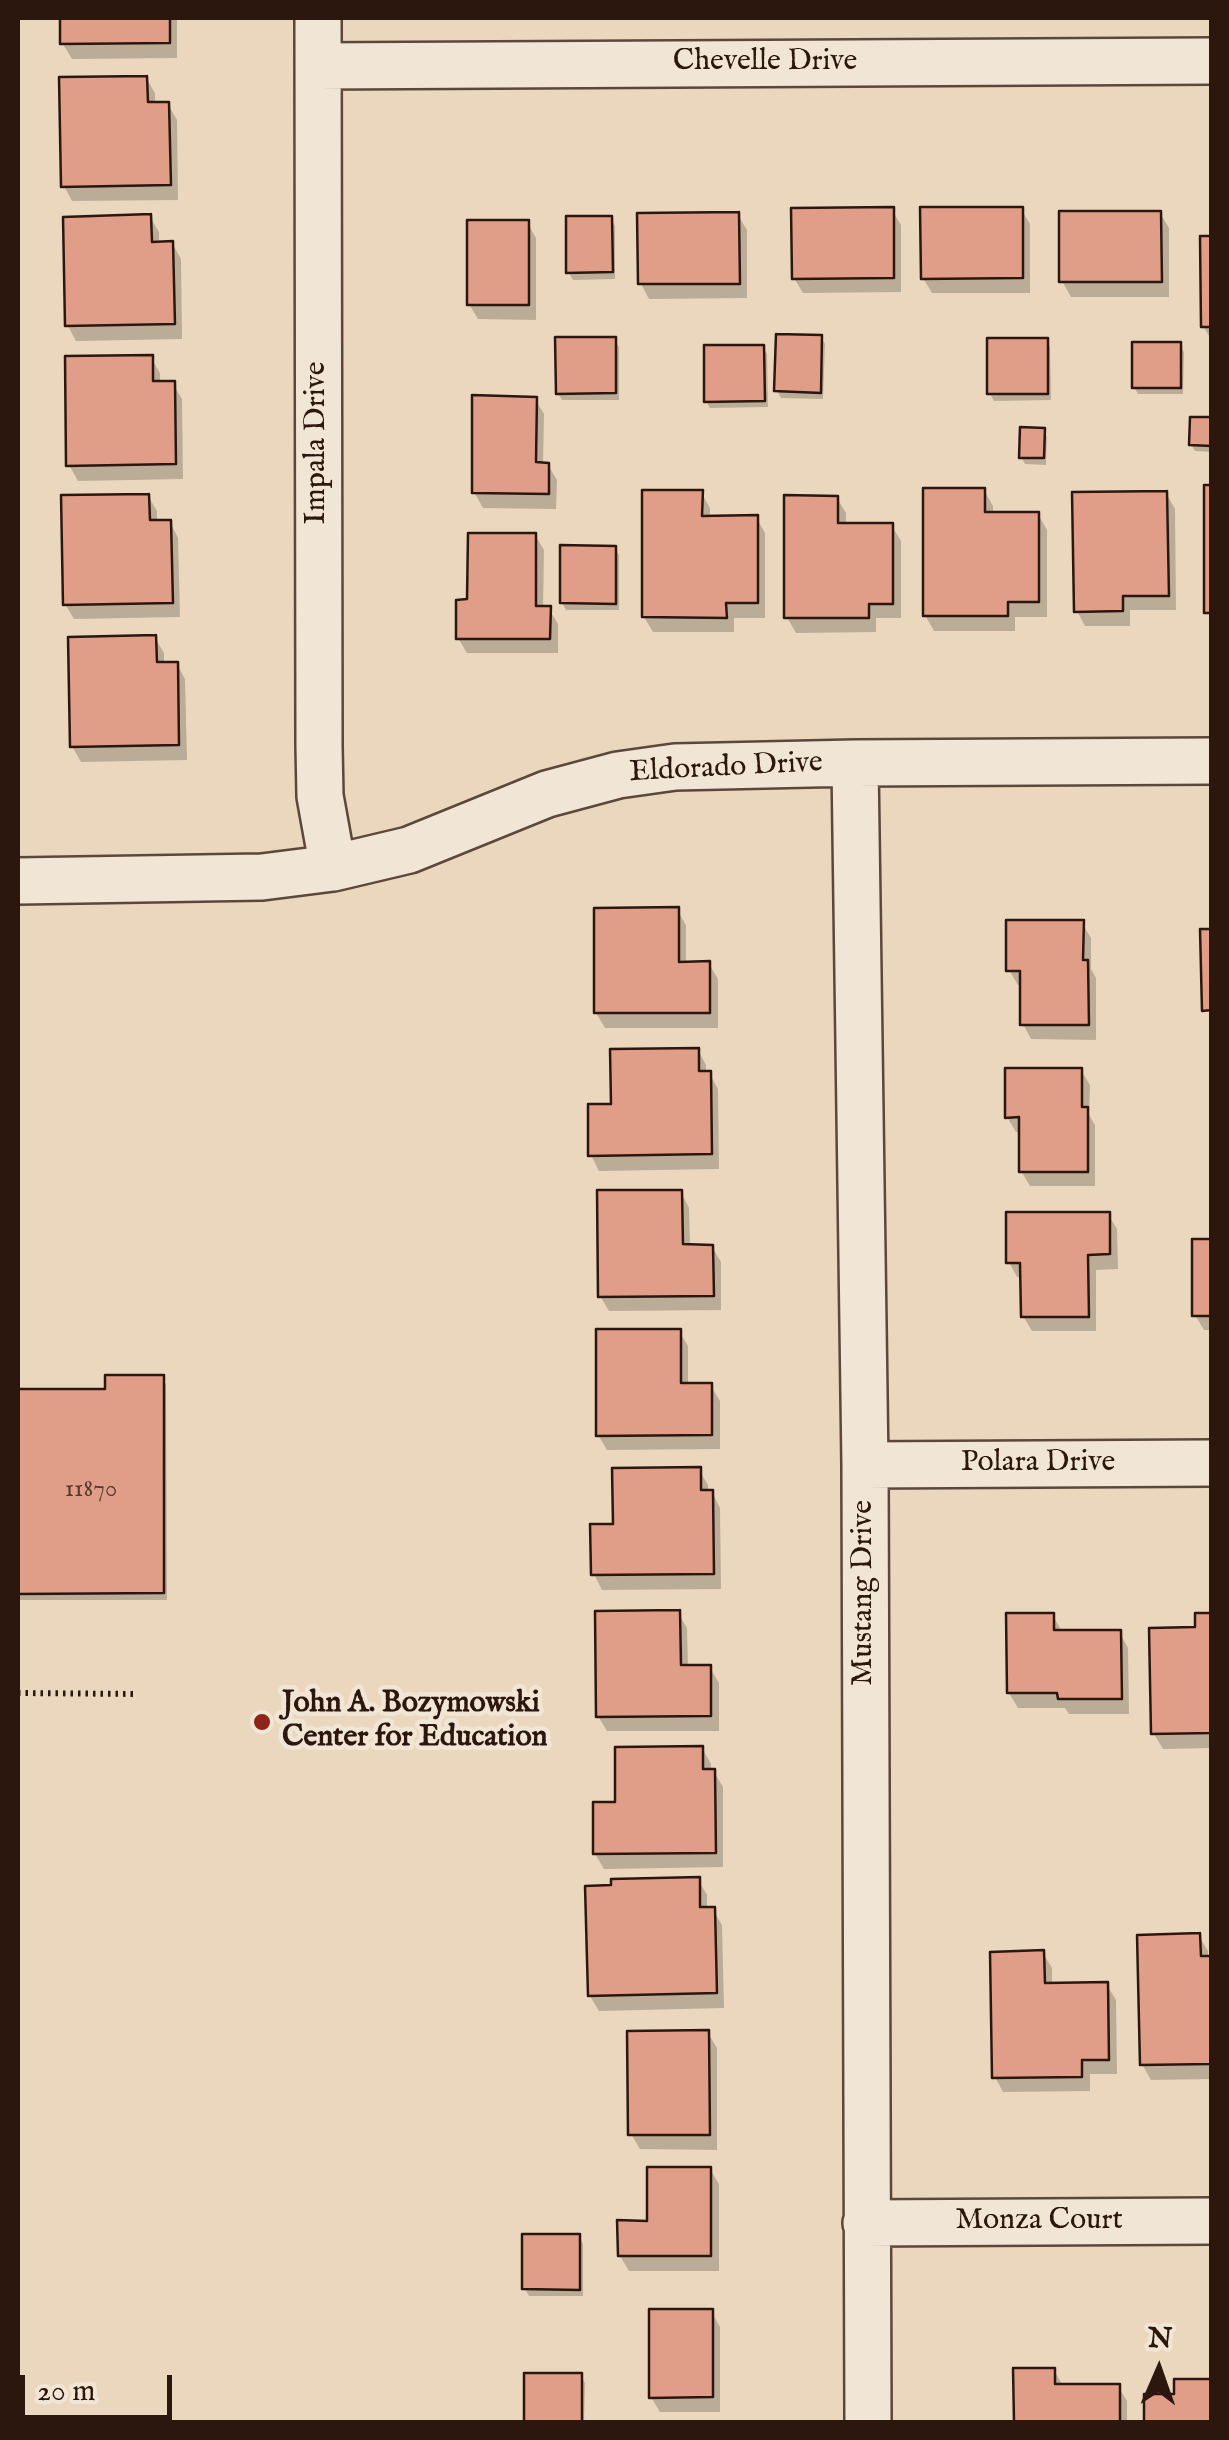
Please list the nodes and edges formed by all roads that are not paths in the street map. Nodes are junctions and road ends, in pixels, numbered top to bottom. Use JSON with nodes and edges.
{"nodes":[{"id":1,"x":318,"y":18,"type":"edge"},
{"id":2,"x":1212,"y":60,"type":"edge"},
{"id":3,"x":318,"y":66,"type":"junction"},
{"id":4,"x":1212,"y":761,"type":"edge"},
{"id":5,"x":855,"y":763,"type":"junction"},
{"id":6,"x":333,"y":868,"type":"junction"},
{"id":7,"x":18,"y":880,"type":"edge"},
{"id":8,"x":1212,"y":1463,"type":"edge"},
{"id":9,"x":865,"y":1466,"type":"junction"},
{"id":10,"x":1212,"y":2221,"type":"edge"},
{"id":11,"x":866,"y":2223,"type":"junction"},
{"id":12,"x":868,"y":2422,"type":"edge"}],
"edges":[{"from":1,"to":3,"type":"street","name":"Impala Drive"},
{"from":2,"to":3,"type":"street","name":"Chevelle Drive"},
{"from":3,"to":6,"type":"street","name":"Impala Drive"},
{"from":4,"to":5,"type":"street","name":"Eldorado Drive"},
{"from":5,"to":6,"type":"street","name":"Eldorado Drive"},
{"from":5,"to":9,"type":"street","name":"Mustang Drive"},
{"from":6,"to":7,"type":"street","name":"Eldorado Drive"},
{"from":8,"to":9,"type":"street","name":"Polara Drive"},
{"from":9,"to":11,"type":"street","name":"Mustang Drive"},
{"from":10,"to":11,"type":"street","name":"Monza Court"},
{"from":11,"to":12,"type":"street","name":"Mustang Drive"}]}
